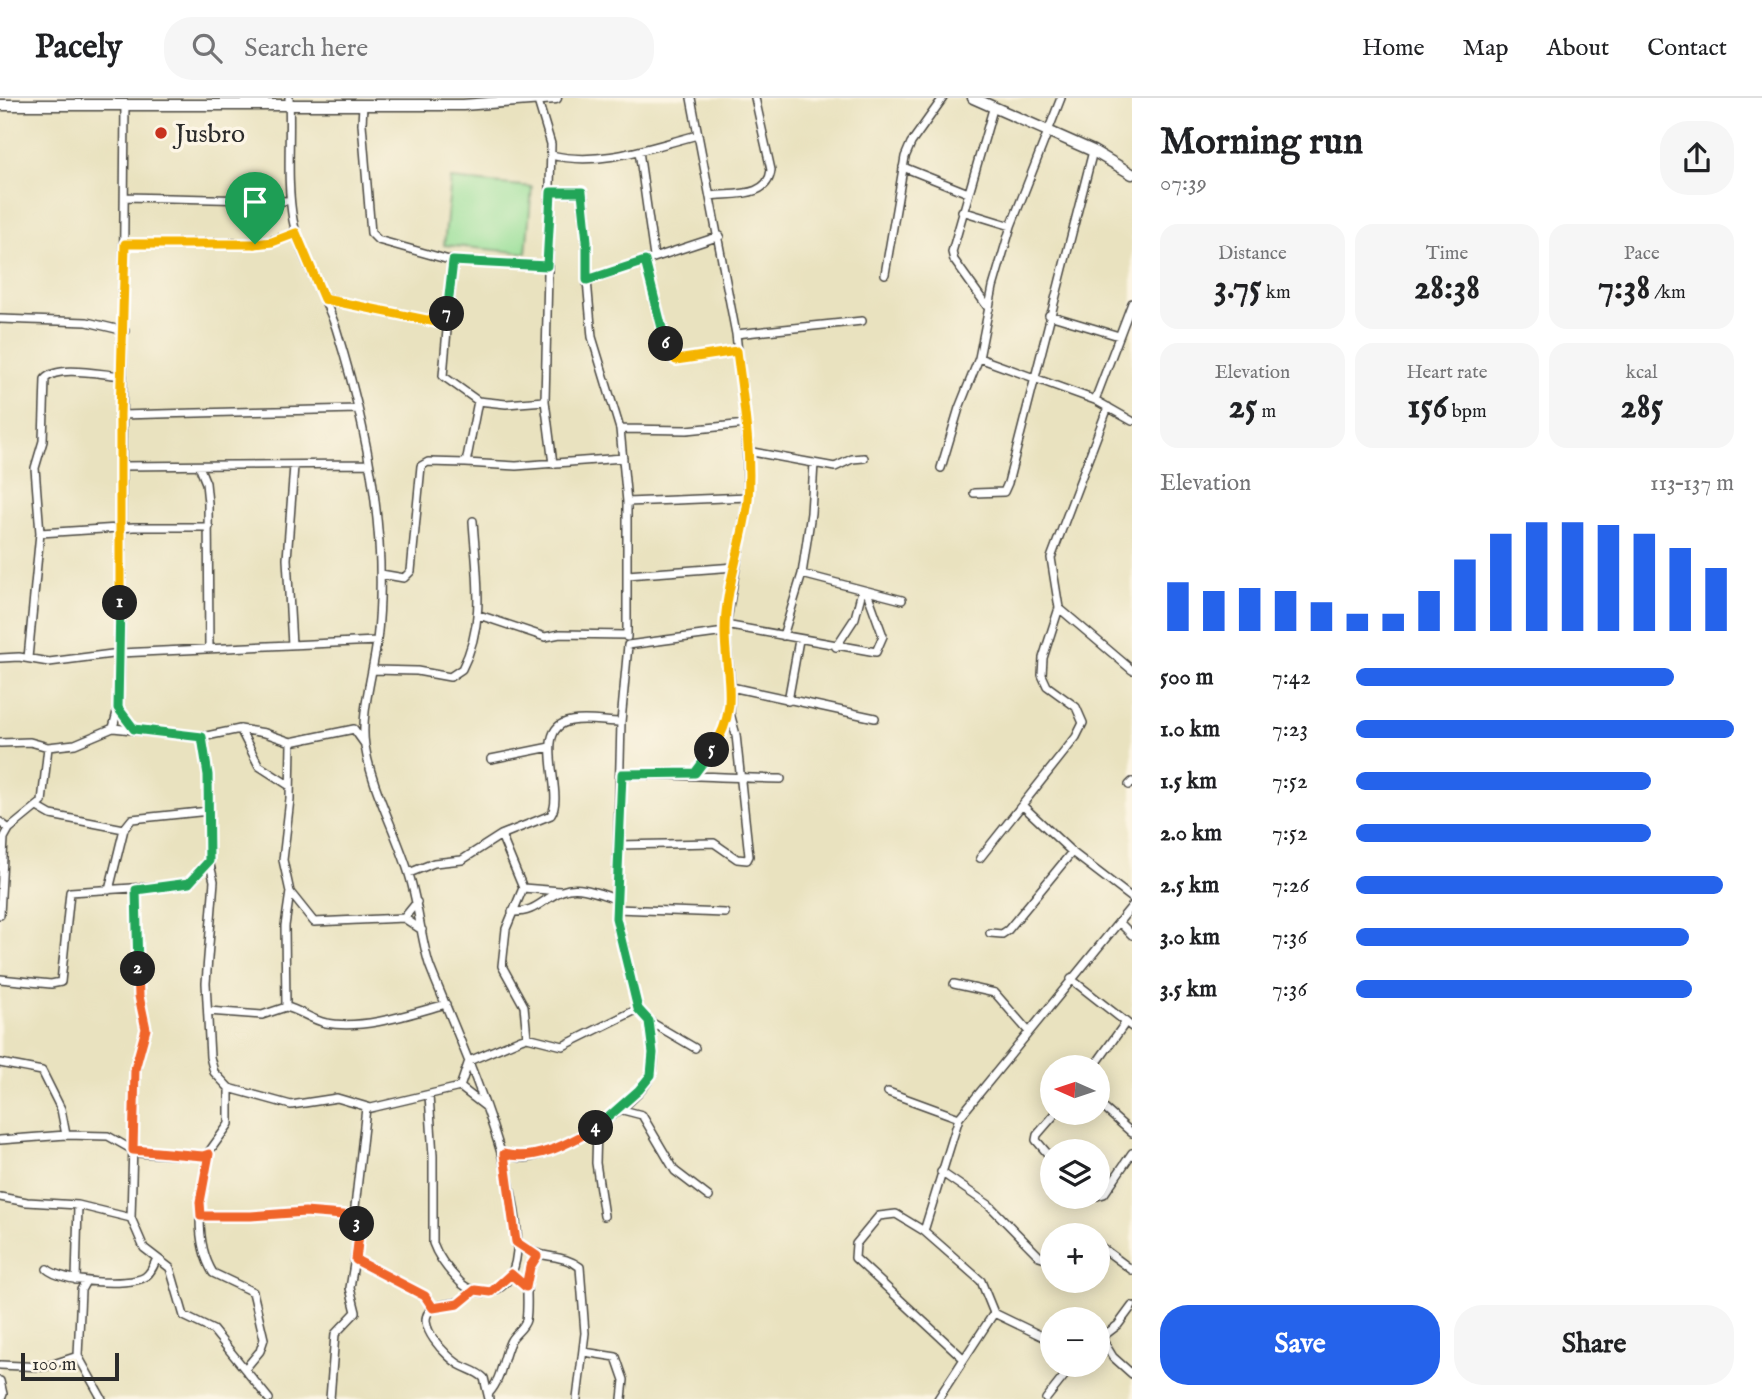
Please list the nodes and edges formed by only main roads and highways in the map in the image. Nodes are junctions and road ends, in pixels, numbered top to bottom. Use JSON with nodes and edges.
{"nodes":[{"id":1,"x":556,"y":98,"type":"edge"},
{"id":2,"x":973,"y":98,"type":"edge"},
{"id":3,"x":289,"y":101,"type":"edge"},
{"id":4,"x":0,"y":105,"type":"edge"},
{"id":5,"x":1132,"y":174,"type":"edge"}],
"edges":[{"from":1,"to":3,"type":"main road"},
{"from":2,"to":5,"type":"main road"},
{"from":3,"to":4,"type":"main road"}]}
